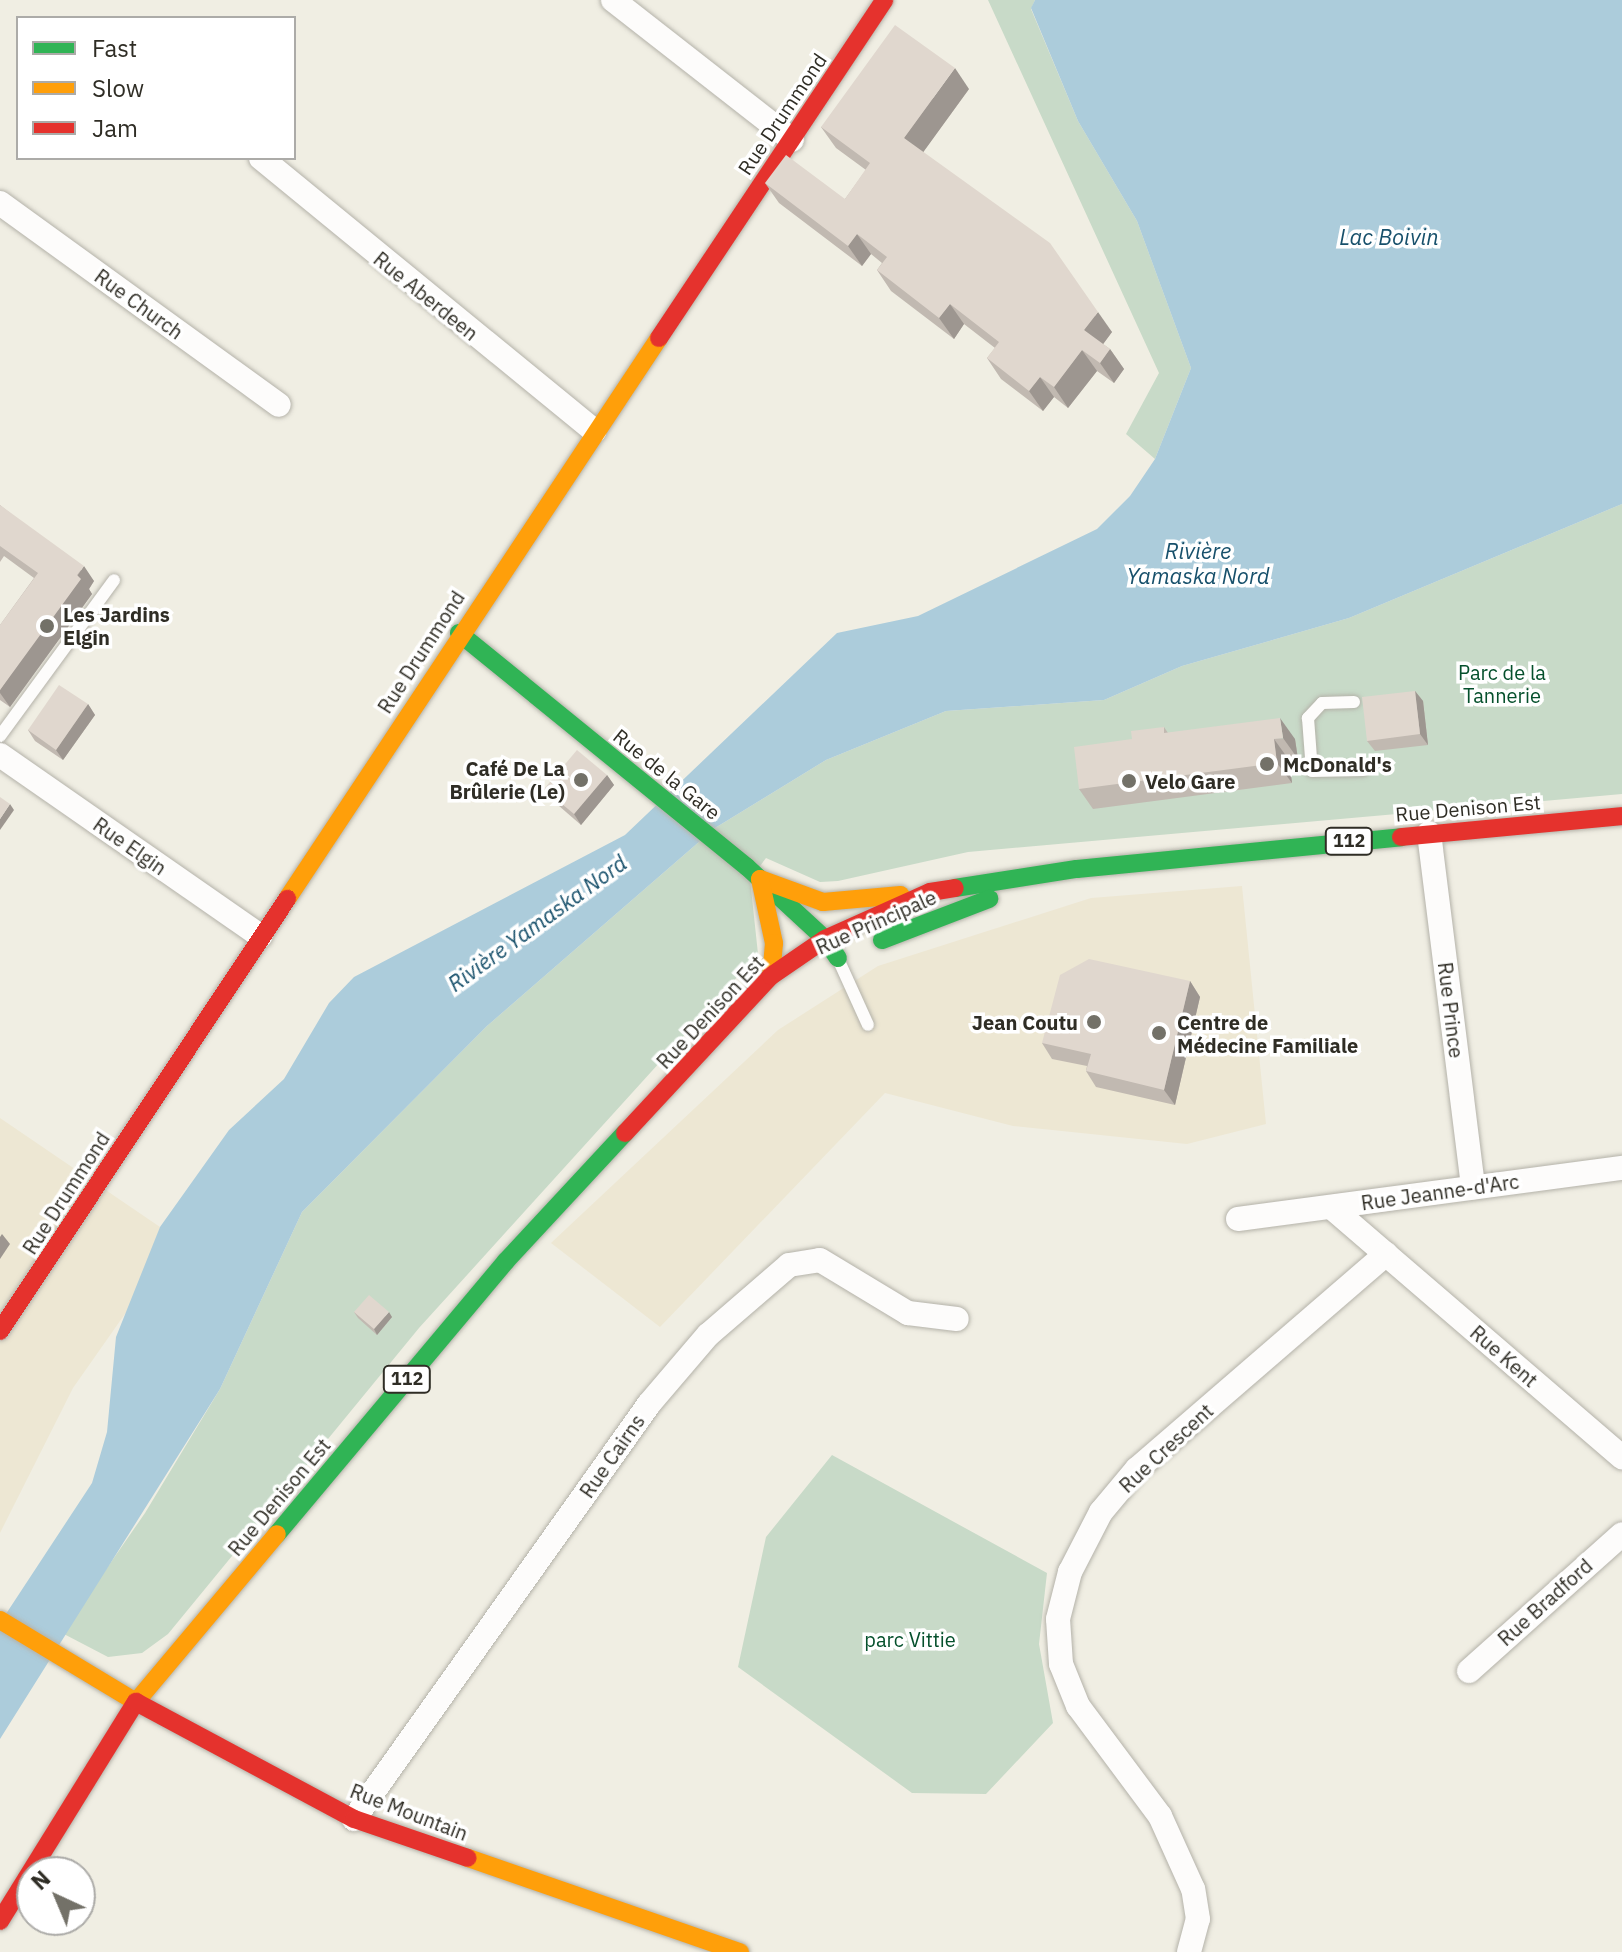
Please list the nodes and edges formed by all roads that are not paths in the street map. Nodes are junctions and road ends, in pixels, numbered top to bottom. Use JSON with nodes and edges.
{"nodes":[{"id":1,"x":613,"y":0,"type":"edge"},
{"id":2,"x":884,"y":0,"type":"edge"},
{"id":3,"x":792,"y":140,"type":"junction"},
{"id":4,"x":263,"y":160,"type":"edge"},
{"id":5,"x":0,"y":203,"type":"edge"},
{"id":6,"x":279,"y":405,"type":"dead end"},
{"id":7,"x":594,"y":431,"type":"junction"},
{"id":8,"x":114,"y":580,"type":"dead end"},
{"id":9,"x":459,"y":633,"type":"junction"},
{"id":10,"x":1354,"y":702,"type":"dead end"},
{"id":11,"x":0,"y":736,"type":"edge"},
{"id":12,"x":0,"y":755,"type":"edge"},
{"id":13,"x":1363,"y":770,"type":"dead end"},
{"id":14,"x":1622,"y":816,"type":"edge"},
{"id":15,"x":1429,"y":833,"type":"junction"},
{"id":16,"x":754,"y":873,"type":"junction"},
{"id":17,"x":1055,"y":873,"type":"junction"},
{"id":18,"x":930,"y":892,"type":"junction"},
{"id":19,"x":260,"y":936,"type":"junction"},
{"id":20,"x":825,"y":939,"type":"junction"},
{"id":21,"x":846,"y":955,"type":"junction"},
{"id":22,"x":771,"y":976,"type":"junction"},
{"id":23,"x":776,"y":998,"type":"dead end"},
{"id":24,"x":868,"y":1025,"type":"dead end"},
{"id":25,"x":690,"y":1066,"type":"junction"},
{"id":26,"x":1622,"y":1168,"type":"edge"},
{"id":27,"x":1473,"y":1187,"type":"junction"},
{"id":28,"x":1331,"y":1207,"type":"junction"},
{"id":29,"x":1238,"y":1219,"type":"dead end"},
{"id":30,"x":1386,"y":1254,"type":"junction"},
{"id":31,"x":957,"y":1319,"type":"dead end"},
{"id":32,"x":0,"y":1331,"type":"edge"},
{"id":33,"x":1622,"y":1457,"type":"edge"},
{"id":34,"x":1622,"y":1534,"type":"edge"},
{"id":35,"x":0,"y":1620,"type":"edge"},
{"id":36,"x":1469,"y":1671,"type":"dead end"},
{"id":37,"x":136,"y":1702,"type":"junction"},
{"id":38,"x":354,"y":1819,"type":"junction"},
{"id":39,"x":0,"y":1921,"type":"edge"},
{"id":40,"x":740,"y":1952,"type":"edge"},
{"id":41,"x":1189,"y":1952,"type":"edge"}],
"edges":[{"from":1,"to":3,"type":"street"},
{"from":2,"to":3,"type":"street","name":"Rue Drummond"},
{"from":3,"to":7,"type":"street","name":"Rue Drummond"},
{"from":4,"to":7,"type":"street","name":"Rue Aberdeen"},
{"from":5,"to":6,"type":"street","name":"Rue Church"},
{"from":7,"to":9,"type":"street","name":"Rue Drummond"},
{"from":8,"to":11,"type":"lane"},
{"from":9,"to":16,"type":"street","name":"Rue de la Gare"},
{"from":9,"to":19,"type":"street","name":"Rue Drummond"},
{"from":10,"to":13,"type":"lane"},
{"from":12,"to":19,"type":"street","name":"Rue Elgin"},
{"from":14,"to":15,"type":"street","name":"Rue Denison Est","number":"112"},
{"from":15,"to":17,"type":"street","name":"Rue Denison Est","number":"112"},
{"from":15,"to":27,"type":"street","name":"Rue Prince"},
{"from":16,"to":18,"type":"street"},
{"from":16,"to":20,"type":"street","name":"Rue de la Gare"},
{"from":16,"to":22,"type":"street"},
{"from":17,"to":18,"type":"street","name":"Rue Denison Est","number":"112"},
{"from":17,"to":21,"type":"street","name":"Rue Principale"},
{"from":18,"to":20,"type":"street","name":"Rue Denison Est","number":"112"},
{"from":19,"to":32,"type":"street","name":"Rue Drummond"},
{"from":20,"to":21,"type":"street","name":"Rue de la Gare"},
{"from":20,"to":22,"type":"street","name":"Rue Denison Est","number":"112"},
{"from":21,"to":24,"type":"lane"},
{"from":22,"to":25,"type":"street","name":"Rue Denison Est","number":"112"},
{"from":23,"to":25,"type":"street"},
{"from":25,"to":37,"type":"street","name":"Rue Denison Est","number":"112"},
{"from":26,"to":27,"type":"street","name":"Rue Jeanne-d'Arc"},
{"from":27,"to":28,"type":"street","name":"Rue Jeanne-d'Arc"},
{"from":28,"to":29,"type":"street"},
{"from":28,"to":30,"type":"street","name":"Rue Jeanne-d'Arc"},
{"from":30,"to":33,"type":"street","name":"Rue Kent"},
{"from":30,"to":41,"type":"street","name":"Rue Crescent"},
{"from":31,"to":38,"type":"street","name":"Rue Cairns"},
{"from":34,"to":36,"type":"street","name":"Rue Bradford"},
{"from":35,"to":37,"type":"street","name":"Rue Mountain"},
{"from":37,"to":38,"type":"street","name":"Rue Mountain"},
{"from":37,"to":39,"type":"street","name":"Rue Denison Est"},
{"from":38,"to":40,"type":"street","name":"Rue Mountain"}]}
